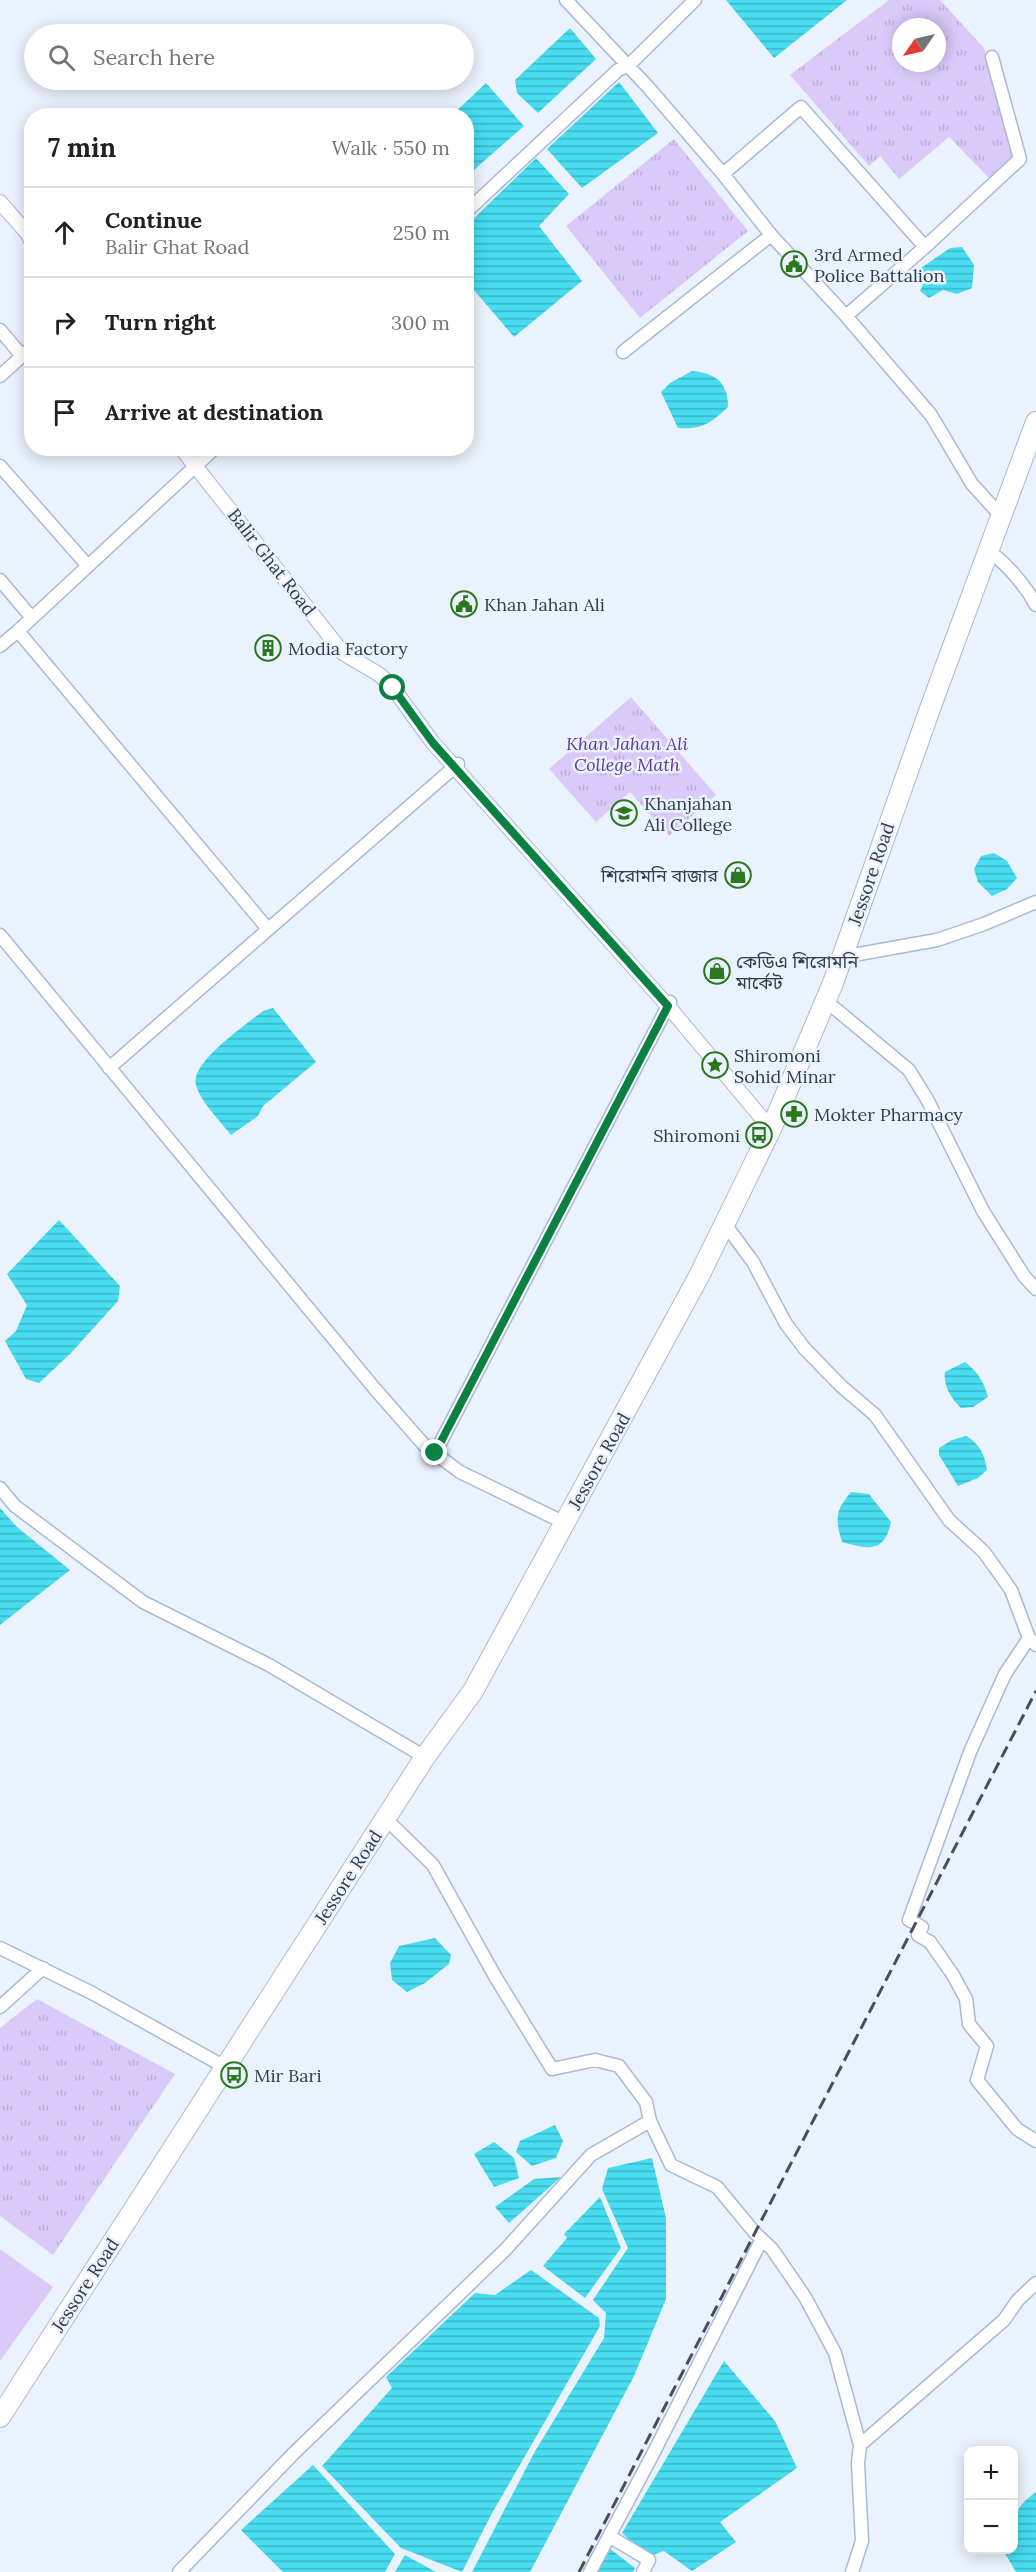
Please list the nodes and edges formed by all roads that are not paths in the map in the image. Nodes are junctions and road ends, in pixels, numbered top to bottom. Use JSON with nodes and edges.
{"nodes":[{"id":1,"x":566,"y":0,"type":"edge"},
{"id":2,"x":695,"y":0,"type":"edge"},
{"id":3,"x":992,"y":57,"type":"dead end"},
{"id":4,"x":628,"y":66,"type":"junction"},
{"id":5,"x":723,"y":174,"type":"junction"},
{"id":6,"x":0,"y":195,"type":"edge"},
{"id":7,"x":0,"y":202,"type":"edge"},
{"id":8,"x":474,"y":205,"type":"edge"},
{"id":9,"x":24,"y":222,"type":"edge"},
{"id":10,"x":24,"y":229,"type":"edge"},
{"id":11,"x":771,"y":235,"type":"junction"},
{"id":12,"x":925,"y":247,"type":"junction"},
{"id":13,"x":846,"y":316,"type":"junction"},
{"id":14,"x":0,"y":330,"type":"edge"},
{"id":15,"x":24,"y":350,"type":"edge"},
{"id":16,"x":623,"y":352,"type":"dead end"},
{"id":17,"x":24,"y":355,"type":"edge"},
{"id":18,"x":0,"y":376,"type":"edge"},
{"id":19,"x":1036,"y":422,"type":"edge"},
{"id":20,"x":189,"y":456,"type":"edge"},
{"id":21,"x":192,"y":456,"type":"edge"},
{"id":22,"x":207,"y":456,"type":"edge"},
{"id":23,"x":198,"y":465,"type":"junction"},
{"id":24,"x":0,"y":466,"type":"edge"},
{"id":25,"x":1001,"y":516,"type":"junction"},
{"id":26,"x":988,"y":550,"type":"junction"},
{"id":27,"x":88,"y":566,"type":"junction"},
{"id":28,"x":0,"y":580,"type":"edge"},
{"id":29,"x":1036,"y":606,"type":"edge"},
{"id":30,"x":32,"y":618,"type":"junction"},
{"id":31,"x":18,"y":631,"type":"junction"},
{"id":32,"x":0,"y":646,"type":"edge"},
{"id":33,"x":456,"y":766,"type":"junction"},
{"id":34,"x":1036,"y":902,"type":"edge"},
{"id":35,"x":268,"y":929,"type":"junction"},
{"id":36,"x":0,"y":935,"type":"edge"},
{"id":37,"x":842,"y":957,"type":"junction"},
{"id":38,"x":826,"y":1001,"type":"junction"},
{"id":39,"x":669,"y":1004,"type":"junction"},
{"id":40,"x":110,"y":1068,"type":"junction"},
{"id":41,"x":772,"y":1127,"type":"junction"},
{"id":42,"x":725,"y":1224,"type":"junction"},
{"id":43,"x":1036,"y":1289,"type":"edge"},
{"id":44,"x":435,"y":1453,"type":"junction"},
{"id":45,"x":0,"y":1488,"type":"edge"},
{"id":46,"x":565,"y":1523,"type":"junction"},
{"id":47,"x":1032,"y":1641,"type":"edge"},
{"id":48,"x":425,"y":1757,"type":"junction"},
{"id":49,"x":386,"y":1819,"type":"junction"},
{"id":50,"x":0,"y":1948,"type":"edge"},
{"id":51,"x":43,"y":1968,"type":"junction"},
{"id":52,"x":0,"y":2007,"type":"edge"},
{"id":53,"x":225,"y":2067,"type":"junction"},
{"id":54,"x":650,"y":2121,"type":"junction"},
{"id":55,"x":1036,"y":2141,"type":"edge"},
{"id":56,"x":762,"y":2239,"type":"junction"},
{"id":57,"x":1036,"y":2283,"type":"edge"},
{"id":58,"x":0,"y":2417,"type":"edge"},
{"id":59,"x":860,"y":2445,"type":"junction"},
{"id":60,"x":609,"y":2536,"type":"junction"},
{"id":61,"x":179,"y":2572,"type":"edge"},
{"id":62,"x":590,"y":2572,"type":"edge"},
{"id":63,"x":643,"y":2572,"type":"edge"},
{"id":64,"x":852,"y":2572,"type":"edge"}],
"edges":[{"from":1,"to":4,"type":"street"},
{"from":2,"to":4,"type":"street"},
{"from":3,"to":12,"type":"street"},
{"from":4,"to":5,"type":"street"},
{"from":4,"to":8,"type":"street"},
{"from":5,"to":11,"type":"street"},
{"from":5,"to":12,"type":"street"},
{"from":6,"to":9,"type":"street"},
{"from":7,"to":10,"type":"street"},
{"from":11,"to":13,"type":"street"},
{"from":11,"to":16,"type":"street"},
{"from":12,"to":13,"type":"street"},
{"from":13,"to":25,"type":"street"},
{"from":14,"to":15,"type":"street"},
{"from":17,"to":18,"type":"street"},
{"from":19,"to":25,"type":"highway","name":"Jessore Road"},
{"from":20,"to":23,"type":"street","name":"Balir Ghat Road"},
{"from":21,"to":23,"type":"street","name":"Balir Ghat Road"},
{"from":22,"to":23,"type":"street"},
{"from":23,"to":27,"type":"street"},
{"from":23,"to":33,"type":"street","name":"Balir Ghat Road"},
{"from":24,"to":27,"type":"street"},
{"from":25,"to":26,"type":"highway","name":"Jessore Road"},
{"from":26,"to":29,"type":"street"},
{"from":26,"to":37,"type":"highway","name":"Jessore Road"},
{"from":27,"to":30,"type":"street"},
{"from":28,"to":30,"type":"street"},
{"from":30,"to":31,"type":"street"},
{"from":31,"to":32,"type":"street"},
{"from":31,"to":35,"type":"street"},
{"from":33,"to":35,"type":"street"},
{"from":33,"to":39,"type":"street","name":"Balir Ghat Road"},
{"from":34,"to":37,"type":"street"},
{"from":35,"to":40,"type":"street"},
{"from":36,"to":40,"type":"street"},
{"from":37,"to":38,"type":"highway","name":"Jessore Road"},
{"from":38,"to":41,"type":"highway","name":"Jessore Road"},
{"from":38,"to":43,"type":"street"},
{"from":39,"to":41,"type":"street","name":"Balir Ghat Road"},
{"from":39,"to":44,"type":"street"},
{"from":40,"to":44,"type":"street"},
{"from":41,"to":42,"type":"highway","name":"Jessore Road"},
{"from":42,"to":46,"type":"highway","name":"Jessore Road"},
{"from":42,"to":47,"type":"street"},
{"from":44,"to":46,"type":"street"},
{"from":45,"to":48,"type":"street"},
{"from":46,"to":48,"type":"highway","name":"Jessore Road"},
{"from":47,"to":55,"type":"street"},
{"from":48,"to":49,"type":"highway","name":"Jessore Road"},
{"from":49,"to":53,"type":"highway","name":"Jessore Road"},
{"from":49,"to":54,"type":"street"},
{"from":50,"to":51,"type":"street"},
{"from":51,"to":52,"type":"street"},
{"from":51,"to":53,"type":"street"},
{"from":53,"to":58,"type":"highway","name":"Jessore Road"},
{"from":54,"to":56,"type":"street"},
{"from":54,"to":61,"type":"street"},
{"from":56,"to":59,"type":"street"},
{"from":56,"to":60,"type":"street"},
{"from":57,"to":59,"type":"street"},
{"from":59,"to":64,"type":"street"},
{"from":60,"to":62,"type":"street"},
{"from":60,"to":63,"type":"street"}]}
